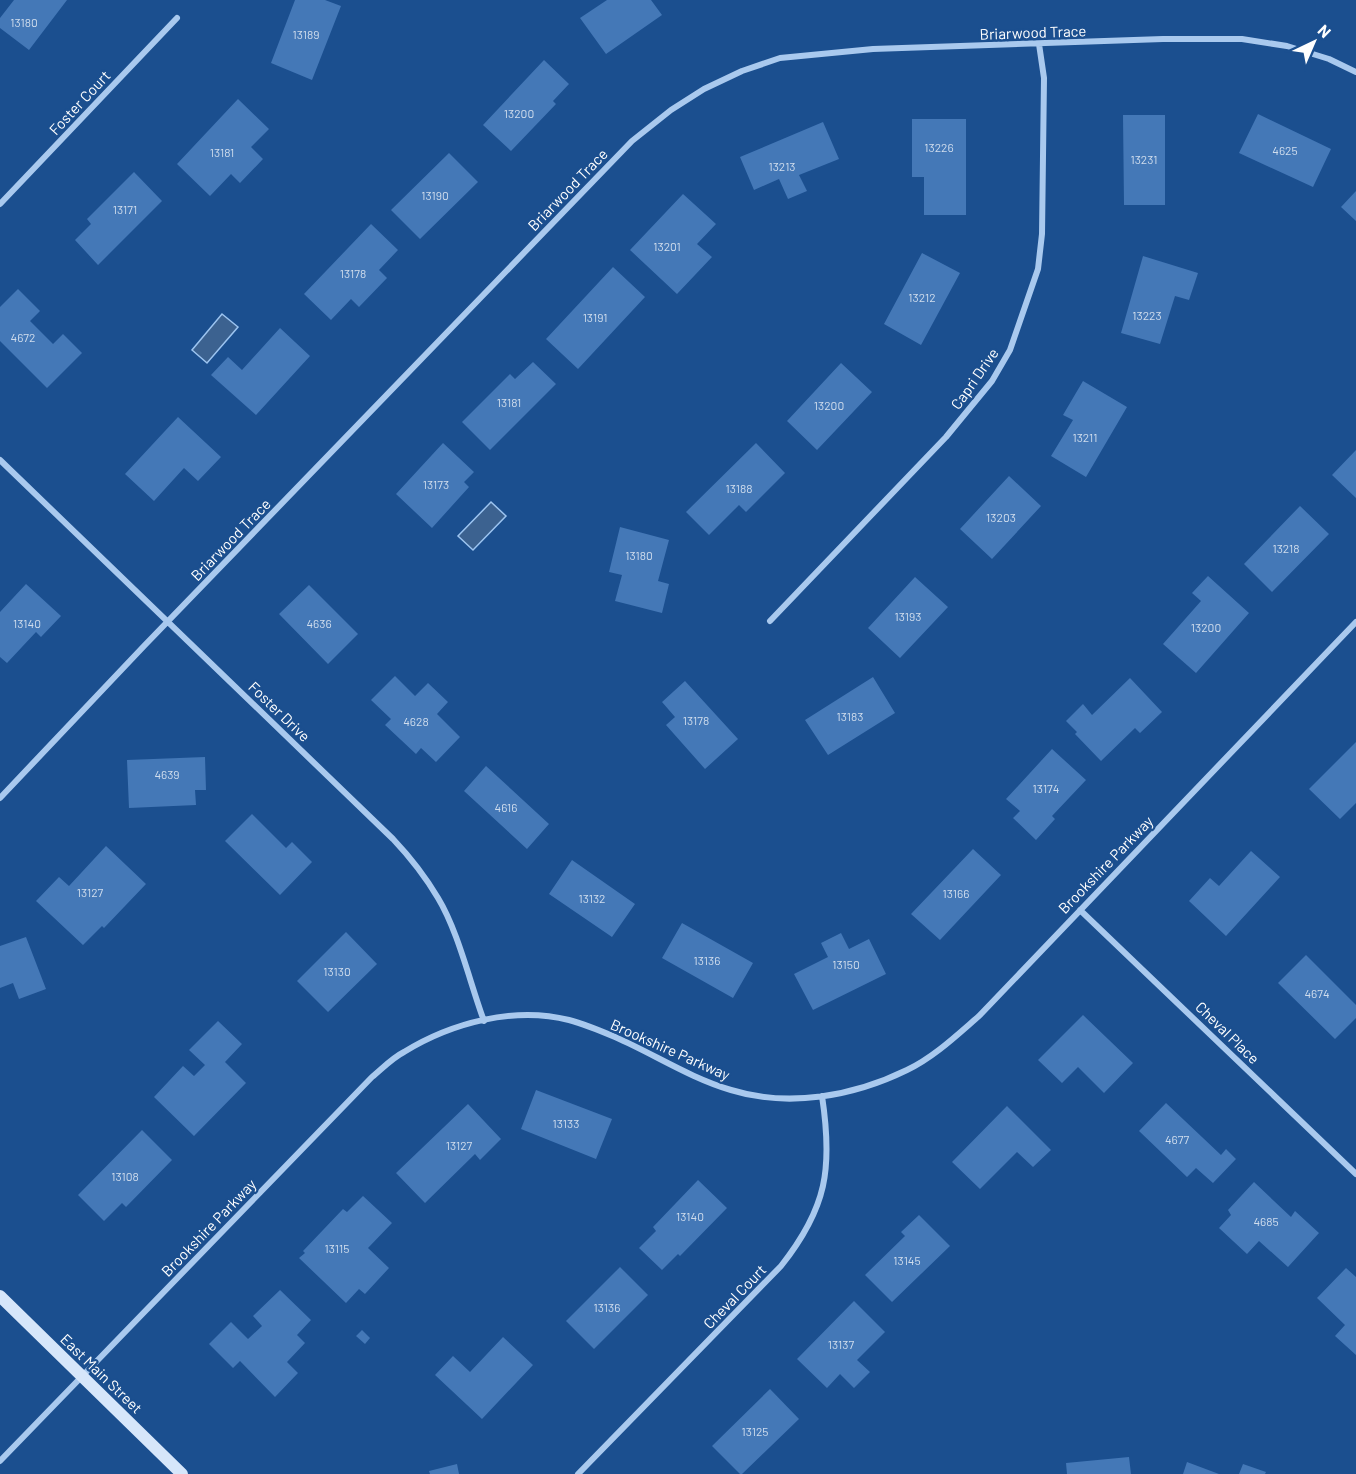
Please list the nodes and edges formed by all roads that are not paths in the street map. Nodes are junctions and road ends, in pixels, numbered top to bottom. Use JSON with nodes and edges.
{"nodes":[{"id":1,"x":177,"y":18,"type":"dead end"},
{"id":2,"x":1040,"y":44,"type":"junction"},
{"id":3,"x":1356,"y":72,"type":"edge"},
{"id":4,"x":0,"y":204,"type":"edge"},
{"id":5,"x":0,"y":460,"type":"edge"},
{"id":6,"x":770,"y":621,"type":"dead end"},
{"id":7,"x":168,"y":622,"type":"junction"},
{"id":8,"x":1356,"y":622,"type":"edge"},
{"id":9,"x":0,"y":798,"type":"edge"},
{"id":10,"x":1080,"y":910,"type":"junction"},
{"id":11,"x":484,"y":1021,"type":"junction"},
{"id":12,"x":822,"y":1096,"type":"junction"},
{"id":13,"x":1356,"y":1174,"type":"edge"},
{"id":14,"x":0,"y":1296,"type":"edge"},
{"id":15,"x":83,"y":1376,"type":"junction"},
{"id":16,"x":0,"y":1461,"type":"edge"},
{"id":17,"x":182,"y":1474,"type":"edge"},
{"id":18,"x":578,"y":1474,"type":"edge"}],
"edges":[{"from":1,"to":4,"type":"street","name":"Foster Court"},
{"from":2,"to":3,"type":"street","name":"Briarwood Trace"},
{"from":2,"to":6,"type":"street","name":"Capri Drive"},
{"from":2,"to":7,"type":"street","name":"Briarwood Trace"},
{"from":5,"to":7,"type":"street","name":"Foster Drive"},
{"from":7,"to":9,"type":"street","name":"Briarwood Trace"},
{"from":7,"to":11,"type":"street","name":"Foster Drive"},
{"from":8,"to":10,"type":"street","name":"Brookshire Parkway"},
{"from":10,"to":12,"type":"street","name":"Brookshire Parkway"},
{"from":10,"to":13,"type":"street","name":"Cheval Place"},
{"from":11,"to":12,"type":"street","name":"Brookshire Parkway"},
{"from":11,"to":15,"type":"street","name":"Brookshire Parkway"},
{"from":12,"to":18,"type":"street","name":"Cheval Court"},
{"from":14,"to":15,"type":"main road","name":"East Main Street"},
{"from":15,"to":16,"type":"street","name":"Brookshire Parkway"},
{"from":15,"to":17,"type":"main road","name":"East Main Street"}]}
